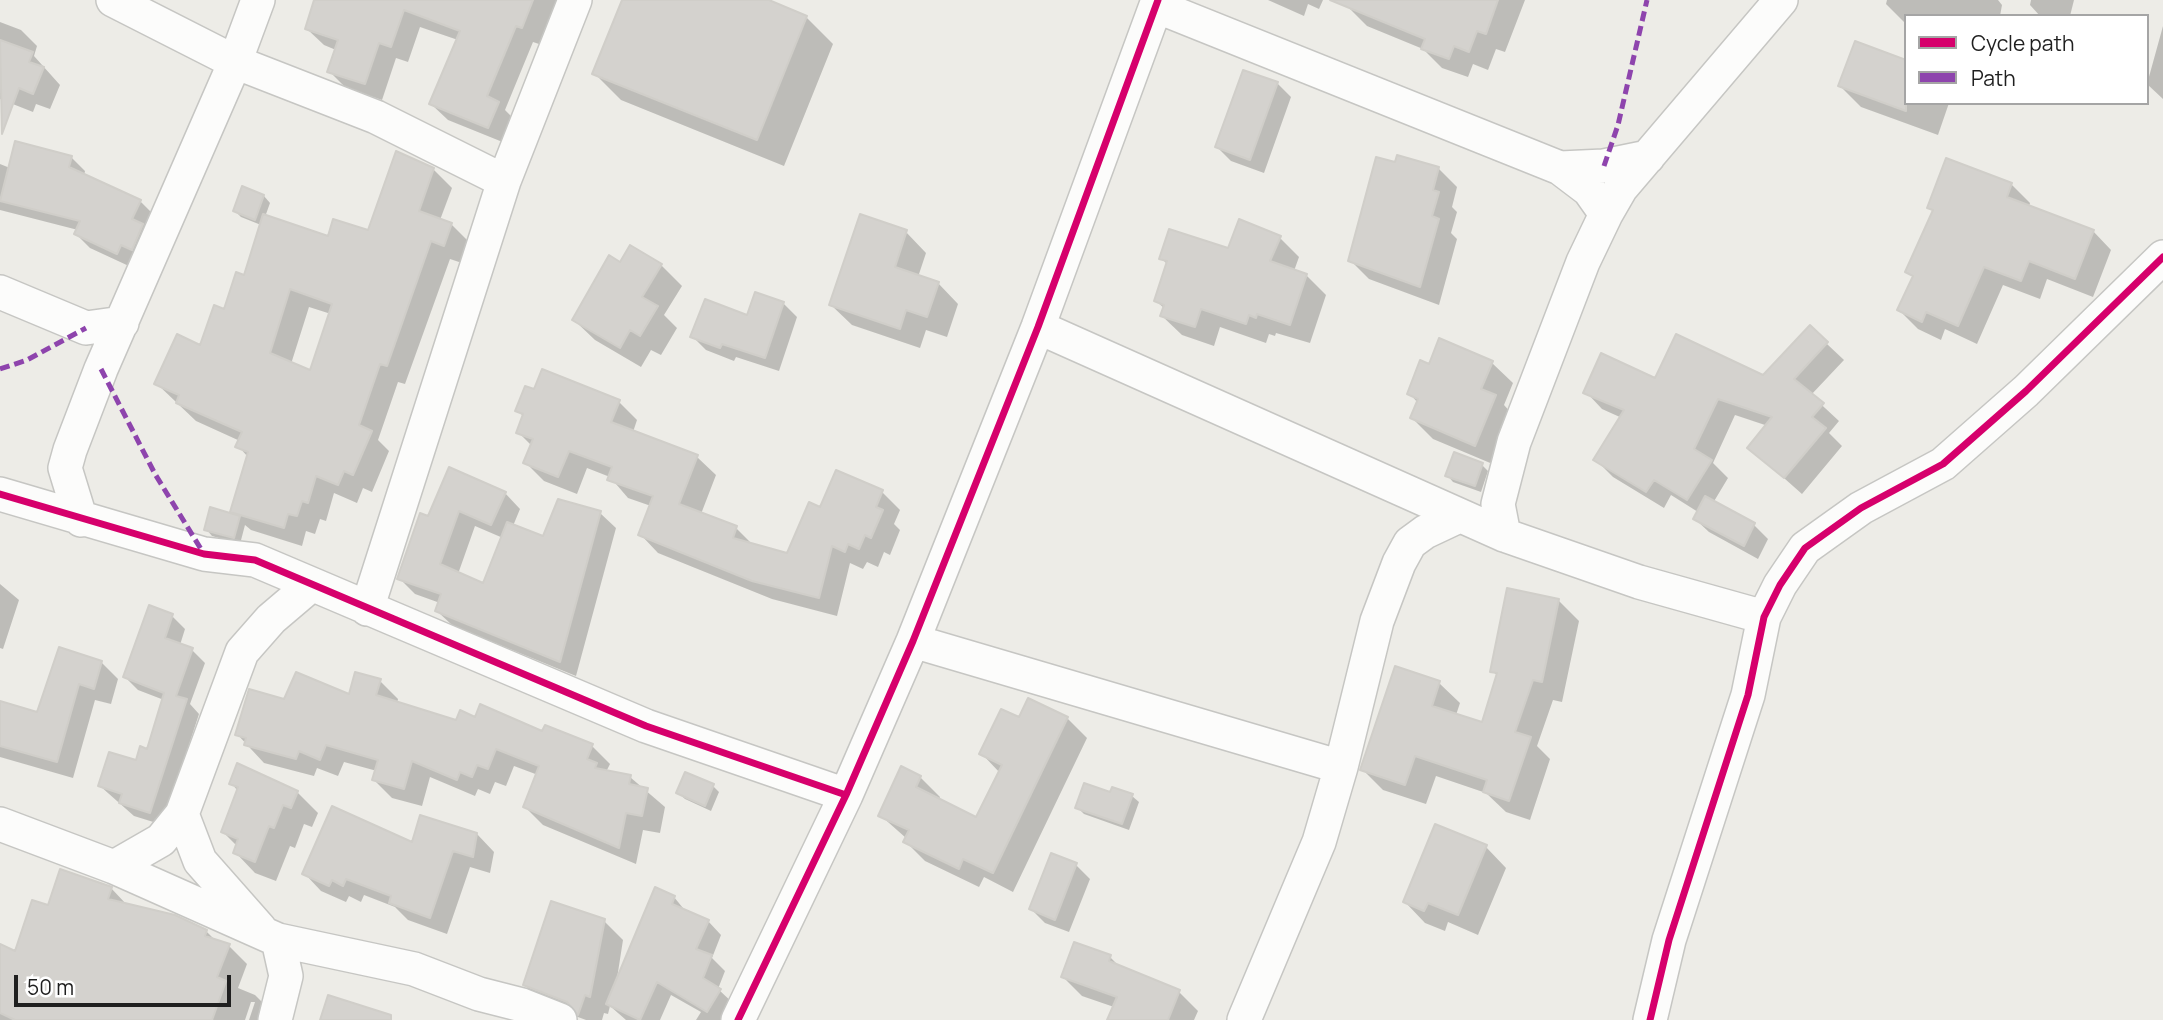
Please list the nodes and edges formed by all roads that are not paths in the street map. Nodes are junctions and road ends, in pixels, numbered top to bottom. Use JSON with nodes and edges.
{"nodes":[{"id":1,"x":113,"y":0,"type":"edge"},
{"id":2,"x":258,"y":0,"type":"edge"},
{"id":3,"x":575,"y":0,"type":"edge"},
{"id":4,"x":1781,"y":0,"type":"edge"},
{"id":5,"x":1157,"y":3,"type":"edge"},
{"id":6,"x":235,"y":62,"type":"junction"},
{"id":7,"x":1648,"y":157,"type":"junction"},
{"id":8,"x":1560,"y":168,"type":"junction"},
{"id":9,"x":505,"y":181,"type":"junction"},
{"id":10,"x":1606,"y":214,"type":"junction"},
{"id":11,"x":2163,"y":257,"type":"edge"},
{"id":12,"x":0,"y":292,"type":"edge"},
{"id":13,"x":122,"y":323,"type":"junction"},
{"id":14,"x":1038,"y":327,"type":"junction"},
{"id":15,"x":0,"y":494,"type":"edge"},
{"id":16,"x":1460,"y":516,"type":"junction"},
{"id":17,"x":82,"y":520,"type":"junction"},
{"id":18,"x":1504,"y":535,"type":"junction"},
{"id":19,"x":311,"y":585,"type":"junction"},
{"id":20,"x":367,"y":609,"type":"junction"},
{"id":21,"x":1764,"y":617,"type":"junction"},
{"id":22,"x":913,"y":641,"type":"junction"},
{"id":23,"x":1342,"y":767,"type":"junction"},
{"id":24,"x":845,"y":795,"type":"junction"},
{"id":25,"x":182,"y":814,"type":"junction"},
{"id":26,"x":0,"y":825,"type":"edge"},
{"id":27,"x":114,"y":867,"type":"junction"},
{"id":28,"x":271,"y":937,"type":"junction"},
{"id":29,"x":275,"y":1020,"type":"edge"},
{"id":30,"x":560,"y":1020,"type":"edge"},
{"id":31,"x":738,"y":1020,"type":"edge"},
{"id":32,"x":1244,"y":1020,"type":"edge"},
{"id":33,"x":1650,"y":1020,"type":"edge"}],
"edges":[{"from":1,"to":6,"type":"street"},
{"from":2,"to":6,"type":"street"},
{"from":3,"to":9,"type":"street"},
{"from":4,"to":7,"type":"street"},
{"from":5,"to":8,"type":"street"},
{"from":5,"to":14,"type":"street"},
{"from":6,"to":9,"type":"street"},
{"from":6,"to":13,"type":"street"},
{"from":7,"to":8,"type":"street"},
{"from":7,"to":10,"type":"street"},
{"from":8,"to":10,"type":"street"},
{"from":9,"to":20,"type":"street"},
{"from":10,"to":18,"type":"street"},
{"from":11,"to":21,"type":"street"},
{"from":12,"to":13,"type":"street"},
{"from":13,"to":17,"type":"street"},
{"from":14,"to":16,"type":"street"},
{"from":14,"to":22,"type":"street"},
{"from":15,"to":17,"type":"street"},
{"from":16,"to":18,"type":"street"},
{"from":16,"to":23,"type":"street"},
{"from":17,"to":19,"type":"street"},
{"from":18,"to":21,"type":"street"},
{"from":19,"to":20,"type":"street"},
{"from":19,"to":25,"type":"street"},
{"from":20,"to":24,"type":"street"},
{"from":21,"to":33,"type":"street"},
{"from":22,"to":23,"type":"street"},
{"from":22,"to":24,"type":"street"},
{"from":23,"to":32,"type":"street"},
{"from":24,"to":31,"type":"street"},
{"from":25,"to":27,"type":"street"},
{"from":25,"to":28,"type":"street"},
{"from":26,"to":27,"type":"street"},
{"from":27,"to":28,"type":"street"},
{"from":28,"to":29,"type":"street"},
{"from":28,"to":30,"type":"street"}]}
